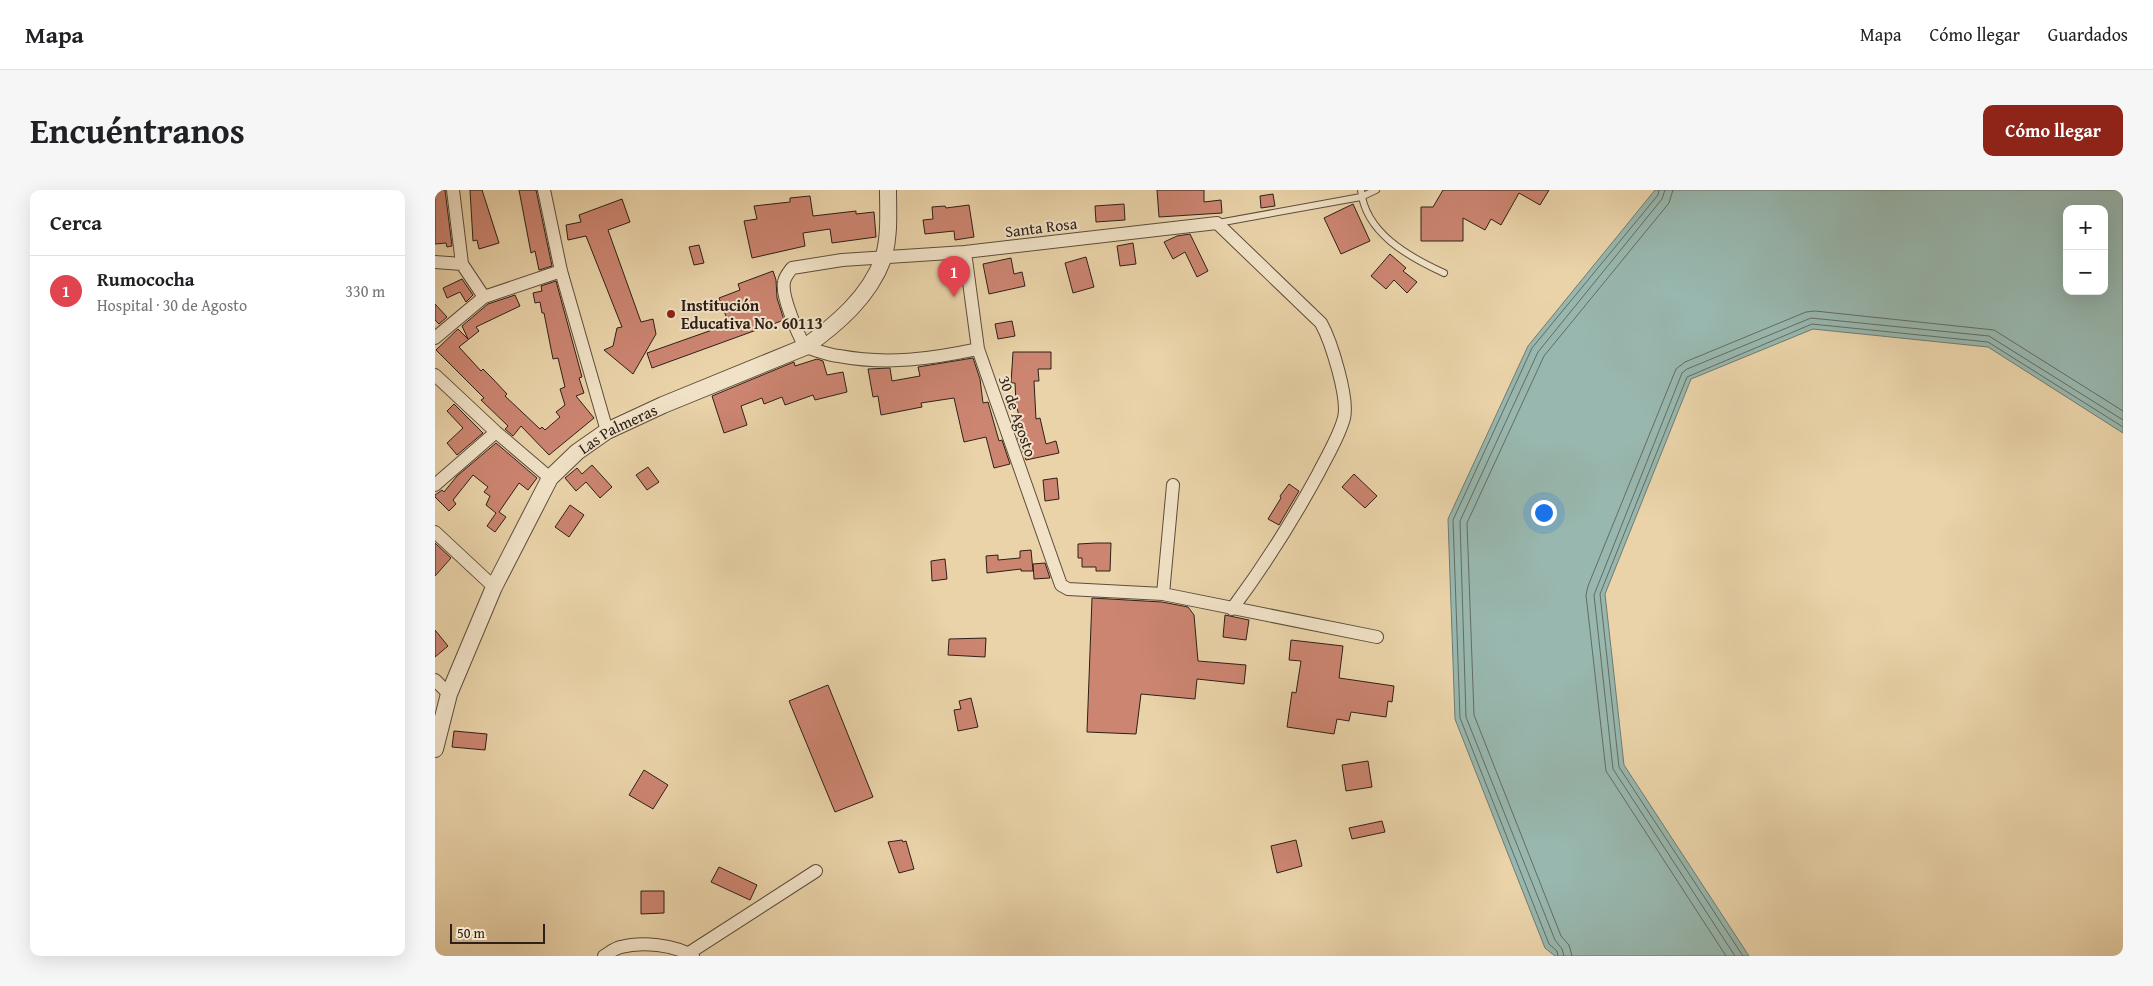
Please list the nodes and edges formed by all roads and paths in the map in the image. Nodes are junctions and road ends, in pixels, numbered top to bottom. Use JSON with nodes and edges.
{"nodes":[{"id":1,"x":453,"y":190,"type":"edge"},
{"id":2,"x":545,"y":190,"type":"edge"},
{"id":3,"x":888,"y":190,"type":"edge"},
{"id":4,"x":1361,"y":190,"type":"edge"},
{"id":5,"x":1376,"y":190,"type":"edge"},
{"id":6,"x":1361,"y":198,"type":"junction"},
{"id":7,"x":1217,"y":223,"type":"junction"},
{"id":8,"x":965,"y":252,"type":"junction"},
{"id":9,"x":883,"y":259,"type":"junction"},
{"id":10,"x":435,"y":262,"type":"edge"},
{"id":11,"x":462,"y":264,"type":"junction"},
{"id":12,"x":561,"y":271,"type":"junction"},
{"id":13,"x":1444,"y":274,"type":"dead end"},
{"id":14,"x":483,"y":297,"type":"junction"},
{"id":15,"x":435,"y":338,"type":"edge"},
{"id":16,"x":805,"y":347,"type":"junction"},
{"id":17,"x":978,"y":349,"type":"junction"},
{"id":18,"x":435,"y":375,"type":"edge"},
{"id":19,"x":607,"y":431,"type":"junction"},
{"id":20,"x":496,"y":432,"type":"junction"},
{"id":21,"x":550,"y":478,"type":"junction"},
{"id":22,"x":435,"y":485,"type":"edge"},
{"id":23,"x":1173,"y":485,"type":"dead end"},
{"id":24,"x":435,"y":532,"type":"edge"},
{"id":25,"x":494,"y":587,"type":"junction"},
{"id":26,"x":1163,"y":594,"type":"junction"},
{"id":27,"x":1232,"y":609,"type":"junction"},
{"id":28,"x":1377,"y":637,"type":"dead end"},
{"id":29,"x":435,"y":680,"type":"edge"},
{"id":30,"x":449,"y":694,"type":"junction"},
{"id":31,"x":435,"y":749,"type":"edge"},
{"id":32,"x":815,"y":871,"type":"dead end"},
{"id":33,"x":691,"y":955,"type":"edge"},
{"id":34,"x":604,"y":956,"type":"edge"}],
"edges":[{"from":1,"to":11,"type":"street"},
{"from":2,"to":12,"type":"street"},
{"from":3,"to":9,"type":"street"},
{"from":4,"to":6,"type":"lane"},
{"from":5,"to":6,"type":"lane","name":"Santa Rosa"},
{"from":6,"to":7,"type":"lane","name":"Santa Rosa"},
{"from":6,"to":13,"type":"lane"},
{"from":7,"to":8,"type":"street","name":"Santa Rosa"},
{"from":7,"to":27,"type":"street"},
{"from":8,"to":9,"type":"street","name":"Santa Rosa"},
{"from":8,"to":17,"type":"street","name":"30 de Agosto"},
{"from":9,"to":16,"type":"street","name":"Las Palmeras"},
{"from":9,"to":16,"type":"street","name":"Santa Rosa"},
{"from":10,"to":11,"type":"street"},
{"from":11,"to":14,"type":"street"},
{"from":12,"to":14,"type":"street"},
{"from":12,"to":19,"type":"street"},
{"from":14,"to":15,"type":"street"},
{"from":16,"to":17,"type":"street"},
{"from":16,"to":19,"type":"street","name":"Las Palmeras"},
{"from":17,"to":26,"type":"street","name":"30 de Agosto"},
{"from":18,"to":20,"type":"street"},
{"from":19,"to":21,"type":"street","name":"Las Palmeras"},
{"from":20,"to":21,"type":"street"},
{"from":20,"to":22,"type":"street"},
{"from":21,"to":25,"type":"street","name":"Las Palmeras"},
{"from":23,"to":26,"type":"street"},
{"from":24,"to":25,"type":"street"},
{"from":25,"to":30,"type":"street","name":"Las Palmeras"},
{"from":26,"to":27,"type":"street"},
{"from":27,"to":28,"type":"street"},
{"from":29,"to":30,"type":"street"},
{"from":30,"to":31,"type":"street","name":"Las Palmeras"},
{"from":32,"to":33,"type":"street"},
{"from":33,"to":34,"type":"street"}]}
